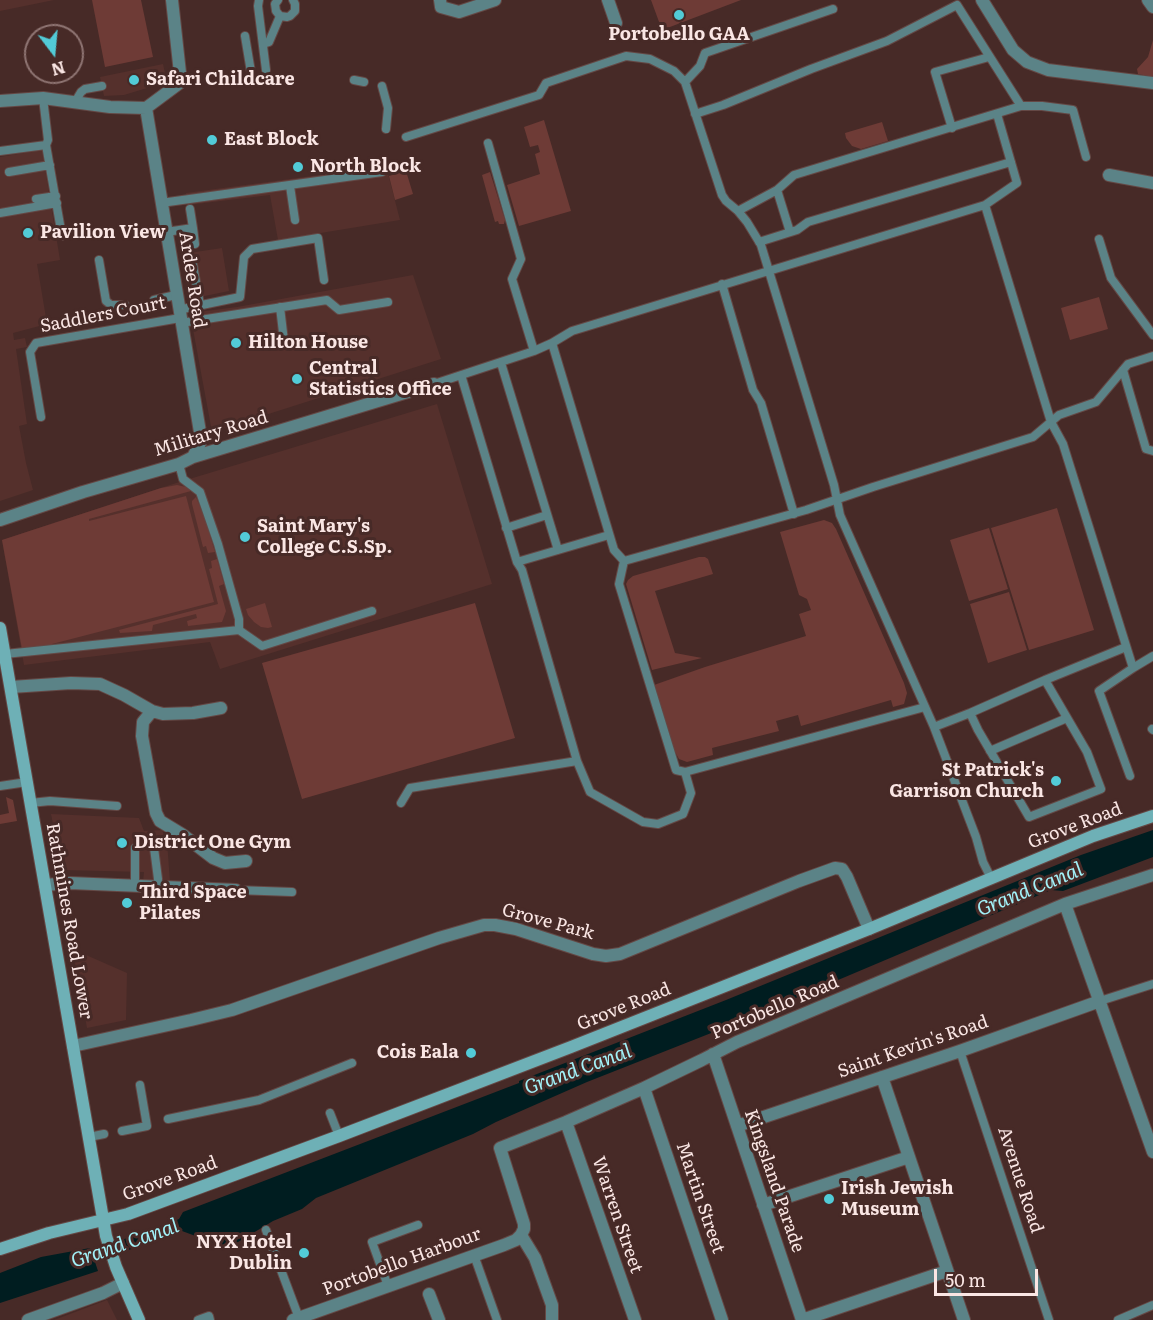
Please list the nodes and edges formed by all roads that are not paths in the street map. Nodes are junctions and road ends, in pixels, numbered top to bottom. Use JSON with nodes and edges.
{"nodes":[{"id":1,"x":172,"y":0,"type":"edge"},
{"id":2,"x":259,"y":0,"type":"edge"},
{"id":3,"x":278,"y":0,"type":"edge"},
{"id":4,"x":293,"y":0,"type":"edge"},
{"id":5,"x":440,"y":0,"type":"edge"},
{"id":6,"x":495,"y":0,"type":"edge"},
{"id":7,"x":608,"y":0,"type":"edge"},
{"id":8,"x":982,"y":0,"type":"edge"},
{"id":9,"x":1148,"y":0,"type":"edge"},
{"id":10,"x":1153,"y":7,"type":"edge"},
{"id":11,"x":833,"y":9,"type":"dead end"},
{"id":12,"x":280,"y":16,"type":"junction"},
{"id":13,"x":616,"y":22,"type":"dead end"},
{"id":14,"x":245,"y":36,"type":"dead end"},
{"id":15,"x":263,"y":44,"type":"junction"},
{"id":16,"x":989,"y":57,"type":"junction"},
{"id":17,"x":266,"y":70,"type":"dead end"},
{"id":18,"x":251,"y":72,"type":"dead end"},
{"id":19,"x":685,"y":82,"type":"junction"},
{"id":20,"x":1153,"y":84,"type":"edge"},
{"id":21,"x":102,"y":86,"type":"dead end"},
{"id":22,"x":382,"y":86,"type":"dead end"},
{"id":23,"x":43,"y":98,"type":"junction"},
{"id":24,"x":0,"y":101,"type":"edge"},
{"id":25,"x":75,"y":102,"type":"junction"},
{"id":26,"x":1021,"y":106,"type":"junction"},
{"id":27,"x":146,"y":108,"type":"junction"},
{"id":28,"x":695,"y":114,"type":"junction"},
{"id":29,"x":998,"y":114,"type":"junction"},
{"id":30,"x":951,"y":128,"type":"junction"},
{"id":31,"x":386,"y":129,"type":"dead end"},
{"id":32,"x":406,"y":137,"type":"dead end"},
{"id":33,"x":488,"y":143,"type":"dead end"},
{"id":34,"x":46,"y":145,"type":"junction"},
{"id":35,"x":0,"y":151,"type":"edge"},
{"id":36,"x":1086,"y":157,"type":"dead end"},
{"id":37,"x":1011,"y":162,"type":"junction"},
{"id":38,"x":50,"y":165,"type":"junction"},
{"id":39,"x":9,"y":172,"type":"dead end"},
{"id":40,"x":382,"y":172,"type":"dead end"},
{"id":41,"x":1108,"y":175,"type":"dead end"},
{"id":42,"x":1153,"y":183,"type":"edge"},
{"id":43,"x":290,"y":186,"type":"junction"},
{"id":44,"x":777,"y":190,"type":"junction"},
{"id":45,"x":36,"y":199,"type":"dead end"},
{"id":46,"x":56,"y":200,"type":"junction"},
{"id":47,"x":161,"y":203,"type":"junction"},
{"id":48,"x":986,"y":205,"type":"junction"},
{"id":49,"x":190,"y":209,"type":"dead end"},
{"id":50,"x":738,"y":211,"type":"junction"},
{"id":51,"x":0,"y":213,"type":"edge"},
{"id":52,"x":295,"y":220,"type":"dead end"},
{"id":53,"x":193,"y":228,"type":"junction"},
{"id":54,"x":166,"y":232,"type":"junction"},
{"id":55,"x":789,"y":232,"type":"junction"},
{"id":56,"x":62,"y":236,"type":"dead end"},
{"id":57,"x":1099,"y":239,"type":"dead end"},
{"id":58,"x":759,"y":242,"type":"junction"},
{"id":59,"x":195,"y":244,"type":"dead end"},
{"id":60,"x":192,"y":259,"type":"dead end"},
{"id":61,"x":99,"y":260,"type":"dead end"},
{"id":62,"x":770,"y":270,"type":"junction"},
{"id":63,"x":324,"y":280,"type":"dead end"},
{"id":64,"x":722,"y":284,"type":"junction"},
{"id":65,"x":176,"y":295,"type":"junction"},
{"id":66,"x":154,"y":300,"type":"dead end"},
{"id":67,"x":388,"y":302,"type":"dead end"},
{"id":68,"x":126,"y":305,"type":"dead end"},
{"id":69,"x":200,"y":305,"type":"junction"},
{"id":70,"x":280,"y":307,"type":"junction"},
{"id":71,"x":180,"y":317,"type":"junction"},
{"id":72,"x":1153,"y":335,"type":"edge"},
{"id":73,"x":284,"y":341,"type":"dead end"},
{"id":74,"x":552,"y":343,"type":"junction"},
{"id":75,"x":534,"y":351,"type":"junction"},
{"id":76,"x":1153,"y":356,"type":"edge"},
{"id":77,"x":501,"y":363,"type":"junction"},
{"id":78,"x":1123,"y":370,"type":"junction"},
{"id":79,"x":461,"y":375,"type":"junction"},
{"id":80,"x":434,"y":384,"type":"joint"},
{"id":81,"x":41,"y":417,"type":"dead end"},
{"id":82,"x":1051,"y":422,"type":"junction"},
{"id":83,"x":1153,"y":451,"type":"edge"},
{"id":84,"x":193,"y":457,"type":"junction"},
{"id":85,"x":178,"y":464,"type":"junction"},
{"id":86,"x":837,"y":499,"type":"junction"},
{"id":87,"x":794,"y":514,"type":"junction"},
{"id":88,"x":548,"y":515,"type":"junction"},
{"id":89,"x":0,"y":520,"type":"edge"},
{"id":90,"x":506,"y":528,"type":"junction"},
{"id":91,"x":609,"y":535,"type":"junction"},
{"id":92,"x":558,"y":550,"type":"junction"},
{"id":93,"x":624,"y":561,"type":"junction"},
{"id":94,"x":517,"y":562,"type":"junction"},
{"id":95,"x":372,"y":611,"type":"dead end"},
{"id":96,"x":0,"y":628,"type":"edge"},
{"id":97,"x":239,"y":630,"type":"junction"},
{"id":98,"x":1126,"y":647,"type":"junction"},
{"id":99,"x":5,"y":654,"type":"junction"},
{"id":100,"x":1153,"y":656,"type":"edge"},
{"id":101,"x":1133,"y":668,"type":"junction"},
{"id":102,"x":1045,"y":680,"type":"junction"},
{"id":103,"x":10,"y":687,"type":"junction"},
{"id":104,"x":925,"y":707,"type":"junction"},
{"id":105,"x":221,"y":708,"type":"dead end"},
{"id":106,"x":152,"y":711,"type":"junction"},
{"id":107,"x":970,"y":713,"type":"junction"},
{"id":108,"x":1067,"y":718,"type":"junction"},
{"id":109,"x":934,"y":727,"type":"junction"},
{"id":110,"x":990,"y":751,"type":"junction"},
{"id":111,"x":578,"y":760,"type":"junction"},
{"id":112,"x":685,"y":772,"type":"junction"},
{"id":113,"x":1130,"y":776,"type":"dead end"},
{"id":114,"x":27,"y":782,"type":"junction"},
{"id":115,"x":0,"y":786,"type":"edge"},
{"id":116,"x":401,"y":802,"type":"dead end"},
{"id":117,"x":30,"y":803,"type":"junction"},
{"id":118,"x":117,"y":806,"type":"dead end"},
{"id":119,"x":1153,"y":816,"type":"edge"},
{"id":120,"x":135,"y":848,"type":"dead end"},
{"id":121,"x":154,"y":848,"type":"dead end"},
{"id":122,"x":246,"y":861,"type":"dead end"},
{"id":123,"x":1153,"y":875,"type":"edge"},
{"id":124,"x":991,"y":878,"type":"junction"},
{"id":125,"x":45,"y":885,"type":"junction"},
{"id":126,"x":135,"y":886,"type":"junction"},
{"id":127,"x":157,"y":887,"type":"junction"},
{"id":128,"x":236,"y":890,"type":"joint"},
{"id":129,"x":292,"y":892,"type":"dead end"},
{"id":130,"x":1065,"y":904,"type":"junction"},
{"id":131,"x":869,"y":929,"type":"junction"},
{"id":132,"x":1153,"y":984,"type":"edge"},
{"id":133,"x":1100,"y":1001,"type":"junction"},
{"id":134,"x":73,"y":1046,"type":"junction"},
{"id":135,"x":960,"y":1051,"type":"junction"},
{"id":136,"x":713,"y":1054,"type":"junction"},
{"id":137,"x":352,"y":1063,"type":"dead end"},
{"id":138,"x":317,"y":1077,"type":"junction"},
{"id":139,"x":882,"y":1077,"type":"junction"},
{"id":140,"x":140,"y":1085,"type":"dead end"},
{"id":141,"x":321,"y":1088,"type":"dead end"},
{"id":142,"x":644,"y":1088,"type":"junction"},
{"id":143,"x":330,"y":1113,"type":"dead end"},
{"id":144,"x":168,"y":1119,"type":"dead end"},
{"id":145,"x":566,"y":1122,"type":"junction"},
{"id":146,"x":737,"y":1126,"type":"junction"},
{"id":147,"x":122,"y":1131,"type":"dead end"},
{"id":148,"x":104,"y":1134,"type":"dead end"},
{"id":149,"x":339,"y":1136,"type":"junction"},
{"id":150,"x":89,"y":1137,"type":"junction"},
{"id":151,"x":1153,"y":1152,"type":"edge"},
{"id":152,"x":909,"y":1157,"type":"junction"},
{"id":153,"x":763,"y":1205,"type":"junction"},
{"id":154,"x":104,"y":1221,"type":"junction"},
{"id":155,"x":418,"y":1225,"type":"dead end"},
{"id":156,"x":266,"y":1230,"type":"dead end"},
{"id":157,"x":521,"y":1236,"type":"junction"},
{"id":158,"x":0,"y":1249,"type":"edge"},
{"id":159,"x":474,"y":1256,"type":"junction"},
{"id":160,"x":947,"y":1271,"type":"junction"},
{"id":161,"x":123,"y":1282,"type":"junction"},
{"id":162,"x":388,"y":1286,"type":"junction"},
{"id":163,"x":428,"y":1289,"type":"dead end"},
{"id":164,"x":1153,"y":1305,"type":"edge"},
{"id":165,"x":820,"y":1317,"type":"edge"},
{"id":166,"x":296,"y":1319,"type":"edge"},
{"id":167,"x":28,"y":1320,"type":"edge"},
{"id":168,"x":140,"y":1320,"type":"edge"},
{"id":169,"x":198,"y":1320,"type":"edge"},
{"id":170,"x":210,"y":1320,"type":"edge"},
{"id":171,"x":439,"y":1320,"type":"edge"},
{"id":172,"x":497,"y":1320,"type":"edge"},
{"id":173,"x":552,"y":1320,"type":"edge"},
{"id":174,"x":635,"y":1320,"type":"edge"},
{"id":175,"x":722,"y":1320,"type":"edge"},
{"id":176,"x":802,"y":1320,"type":"edge"},
{"id":177,"x":964,"y":1320,"type":"edge"},
{"id":178,"x":1050,"y":1320,"type":"edge"},
{"id":179,"x":1118,"y":1320,"type":"edge"}],
"edges":[{"from":1,"to":27,"type":"street"},
{"from":2,"to":15,"type":"lane"},
{"from":3,"to":12,"type":"lane"},
{"from":4,"to":12,"type":"lane"},
{"from":5,"to":6,"type":"street"},
{"from":7,"to":13,"type":"street"},
{"from":8,"to":20,"type":"street"},
{"from":9,"to":10,"type":"street"},
{"from":11,"to":19,"type":"lane"},
{"from":12,"to":15,"type":"lane"},
{"from":14,"to":18,"type":"lane"},
{"from":15,"to":17,"type":"lane"},
{"from":16,"to":26,"type":"lane"},
{"from":16,"to":28,"type":"lane"},
{"from":16,"to":30,"type":"lane"},
{"from":19,"to":28,"type":"lane"},
{"from":19,"to":32,"type":"lane"},
{"from":21,"to":25,"type":"lane"},
{"from":22,"to":31,"type":"lane"},
{"from":23,"to":24,"type":"street"},
{"from":23,"to":25,"type":"street"},
{"from":23,"to":34,"type":"lane"},
{"from":25,"to":27,"type":"street"},
{"from":26,"to":29,"type":"lane"},
{"from":26,"to":36,"type":"lane"},
{"from":27,"to":47,"type":"street","name":"Ardee Road"},
{"from":28,"to":50,"type":"lane"},
{"from":29,"to":30,"type":"lane"},
{"from":29,"to":37,"type":"lane"},
{"from":30,"to":44,"type":"lane"},
{"from":33,"to":75,"type":"lane"},
{"from":34,"to":35,"type":"lane"},
{"from":34,"to":38,"type":"lane"},
{"from":37,"to":48,"type":"lane"},
{"from":37,"to":55,"type":"lane"},
{"from":38,"to":39,"type":"lane"},
{"from":38,"to":46,"type":"lane"},
{"from":40,"to":43,"type":"lane"},
{"from":41,"to":42,"type":"street"},
{"from":43,"to":47,"type":"lane"},
{"from":43,"to":52,"type":"lane"},
{"from":44,"to":50,"type":"lane"},
{"from":44,"to":55,"type":"lane"},
{"from":45,"to":46,"type":"lane"},
{"from":46,"to":51,"type":"lane"},
{"from":46,"to":56,"type":"lane"},
{"from":47,"to":54,"type":"street","name":"Ardee Road"},
{"from":48,"to":62,"type":"lane"},
{"from":48,"to":82,"type":"lane"},
{"from":49,"to":53,"type":"lane"},
{"from":50,"to":58,"type":"lane"},
{"from":53,"to":54,"type":"lane"},
{"from":53,"to":59,"type":"lane"},
{"from":54,"to":65,"type":"street","name":"Ardee Road"},
{"from":55,"to":58,"type":"lane"},
{"from":57,"to":72,"type":"lane"},
{"from":58,"to":62,"type":"lane"},
{"from":60,"to":69,"type":"lane"},
{"from":61,"to":68,"type":"lane"},
{"from":62,"to":64,"type":"lane"},
{"from":62,"to":86,"type":"lane"},
{"from":63,"to":69,"type":"lane"},
{"from":64,"to":74,"type":"lane"},
{"from":64,"to":87,"type":"lane"},
{"from":65,"to":66,"type":"lane"},
{"from":65,"to":71,"type":"street","name":"Ardee Road"},
{"from":67,"to":70,"type":"lane"},
{"from":69,"to":71,"type":"lane"},
{"from":70,"to":71,"type":"lane"},
{"from":70,"to":73,"type":"lane"},
{"from":71,"to":81,"type":"lane","name":"Saddlers Court"},
{"from":71,"to":84,"type":"street","name":"Ardee Road"},
{"from":74,"to":75,"type":"lane"},
{"from":74,"to":91,"type":"lane"},
{"from":75,"to":77,"type":"lane"},
{"from":76,"to":78,"type":"lane"},
{"from":77,"to":79,"type":"lane"},
{"from":77,"to":88,"type":"lane"},
{"from":78,"to":82,"type":"lane"},
{"from":78,"to":83,"type":"lane"},
{"from":79,"to":80,"type":"lane"},
{"from":79,"to":90,"type":"lane"},
{"from":80,"to":84,"type":"street","name":"Military Road"},
{"from":82,"to":86,"type":"lane"},
{"from":82,"to":98,"type":"lane"},
{"from":84,"to":85,"type":"street","name":"Military Road"},
{"from":85,"to":89,"type":"street","name":"Military Road"},
{"from":85,"to":97,"type":"lane"},
{"from":86,"to":87,"type":"lane"},
{"from":86,"to":104,"type":"lane"},
{"from":87,"to":93,"type":"lane"},
{"from":88,"to":90,"type":"lane"},
{"from":88,"to":92,"type":"lane"},
{"from":90,"to":94,"type":"lane"},
{"from":91,"to":92,"type":"lane"},
{"from":91,"to":93,"type":"lane"},
{"from":92,"to":94,"type":"lane"},
{"from":93,"to":112,"type":"lane"},
{"from":94,"to":111,"type":"lane"},
{"from":95,"to":97,"type":"lane"},
{"from":96,"to":99,"type":"main road","name":"Rathmines Road Lower"},
{"from":97,"to":99,"type":"lane"},
{"from":98,"to":101,"type":"lane"},
{"from":98,"to":102,"type":"lane"},
{"from":99,"to":103,"type":"main road","name":"Rathmines Road Lower"},
{"from":100,"to":101,"type":"lane"},
{"from":101,"to":113,"type":"lane"},
{"from":102,"to":107,"type":"lane"},
{"from":102,"to":108,"type":"lane"},
{"from":103,"to":106,"type":"street"},
{"from":103,"to":114,"type":"main road","name":"Rathmines Road Lower"},
{"from":104,"to":109,"type":"lane"},
{"from":104,"to":112,"type":"lane"},
{"from":105,"to":106,"type":"street"},
{"from":106,"to":122,"type":"street"},
{"from":107,"to":109,"type":"lane"},
{"from":107,"to":110,"type":"lane"},
{"from":108,"to":110,"type":"lane"},
{"from":108,"to":110,"type":"lane"},
{"from":109,"to":124,"type":"lane"},
{"from":111,"to":112,"type":"lane"},
{"from":111,"to":116,"type":"lane"},
{"from":114,"to":115,"type":"lane"},
{"from":114,"to":117,"type":"main road","name":"Rathmines Road Lower"},
{"from":117,"to":118,"type":"lane"},
{"from":117,"to":125,"type":"main road","name":"Rathmines Road Lower"},
{"from":119,"to":124,"type":"main road","name":"Grove Road"},
{"from":120,"to":126,"type":"lane"},
{"from":121,"to":127,"type":"lane"},
{"from":123,"to":130,"type":"street","name":"Portobello Road"},
{"from":124,"to":131,"type":"main road","name":"Grove Road"},
{"from":125,"to":126,"type":"street"},
{"from":125,"to":134,"type":"main road","name":"Rathmines Road Lower"},
{"from":126,"to":127,"type":"street"},
{"from":127,"to":128,"type":"street"},
{"from":128,"to":129,"type":"lane"},
{"from":130,"to":133,"type":"street"},
{"from":130,"to":136,"type":"street","name":"Portobello Road"},
{"from":131,"to":134,"type":"street","name":"Grove Park"},
{"from":131,"to":149,"type":"main road","name":"Grove Road"},
{"from":132,"to":133,"type":"lane"},
{"from":133,"to":135,"type":"street","name":"Saint Kevin's Road"},
{"from":133,"to":151,"type":"street"},
{"from":134,"to":150,"type":"main road","name":"Rathmines Road Lower"},
{"from":135,"to":139,"type":"street","name":"Saint Kevin's Road"},
{"from":135,"to":178,"type":"lane","name":"Avenue Road"},
{"from":136,"to":142,"type":"street","name":"Portobello Road"},
{"from":136,"to":146,"type":"street","name":"Kingsland Parade"},
{"from":137,"to":138,"type":"lane"},
{"from":138,"to":141,"type":"lane"},
{"from":138,"to":144,"type":"lane"},
{"from":139,"to":146,"type":"street","name":"Saint Kevin's Road"},
{"from":139,"to":152,"type":"street"},
{"from":140,"to":147,"type":"lane"},
{"from":142,"to":145,"type":"street","name":"Portobello Road"},
{"from":142,"to":175,"type":"street","name":"Martin Street"},
{"from":143,"to":149,"type":"lane"},
{"from":145,"to":157,"type":"street","name":"Portobello Road"},
{"from":145,"to":174,"type":"street","name":"Warren Street"},
{"from":146,"to":153,"type":"street","name":"Kingsland Parade"},
{"from":148,"to":150,"type":"lane"},
{"from":149,"to":154,"type":"main road","name":"Grove Road"},
{"from":150,"to":154,"type":"main road","name":"Rathmines Road Lower"},
{"from":152,"to":153,"type":"street"},
{"from":152,"to":160,"type":"street"},
{"from":153,"to":176,"type":"street","name":"Kingsland Parade"},
{"from":154,"to":158,"type":"main road","name":"Grove Road"},
{"from":154,"to":161,"type":"main road","name":"Rathmines Road Lower"},
{"from":155,"to":162,"type":"lane"},
{"from":156,"to":166,"type":"lane"},
{"from":157,"to":159,"type":"street","name":"Portobello Harbour"},
{"from":157,"to":173,"type":"street"},
{"from":159,"to":162,"type":"street","name":"Portobello Harbour"},
{"from":159,"to":172,"type":"lane"},
{"from":160,"to":165,"type":"street"},
{"from":160,"to":177,"type":"street"},
{"from":161,"to":167,"type":"street"},
{"from":161,"to":168,"type":"main road","name":"Rathmines Road Lower"},
{"from":162,"to":166,"type":"street","name":"Portobello Harbour"},
{"from":163,"to":171,"type":"street"},
{"from":164,"to":179,"type":"lane"},
{"from":165,"to":176,"type":"street"},
{"from":169,"to":170,"type":"lane"}]}
